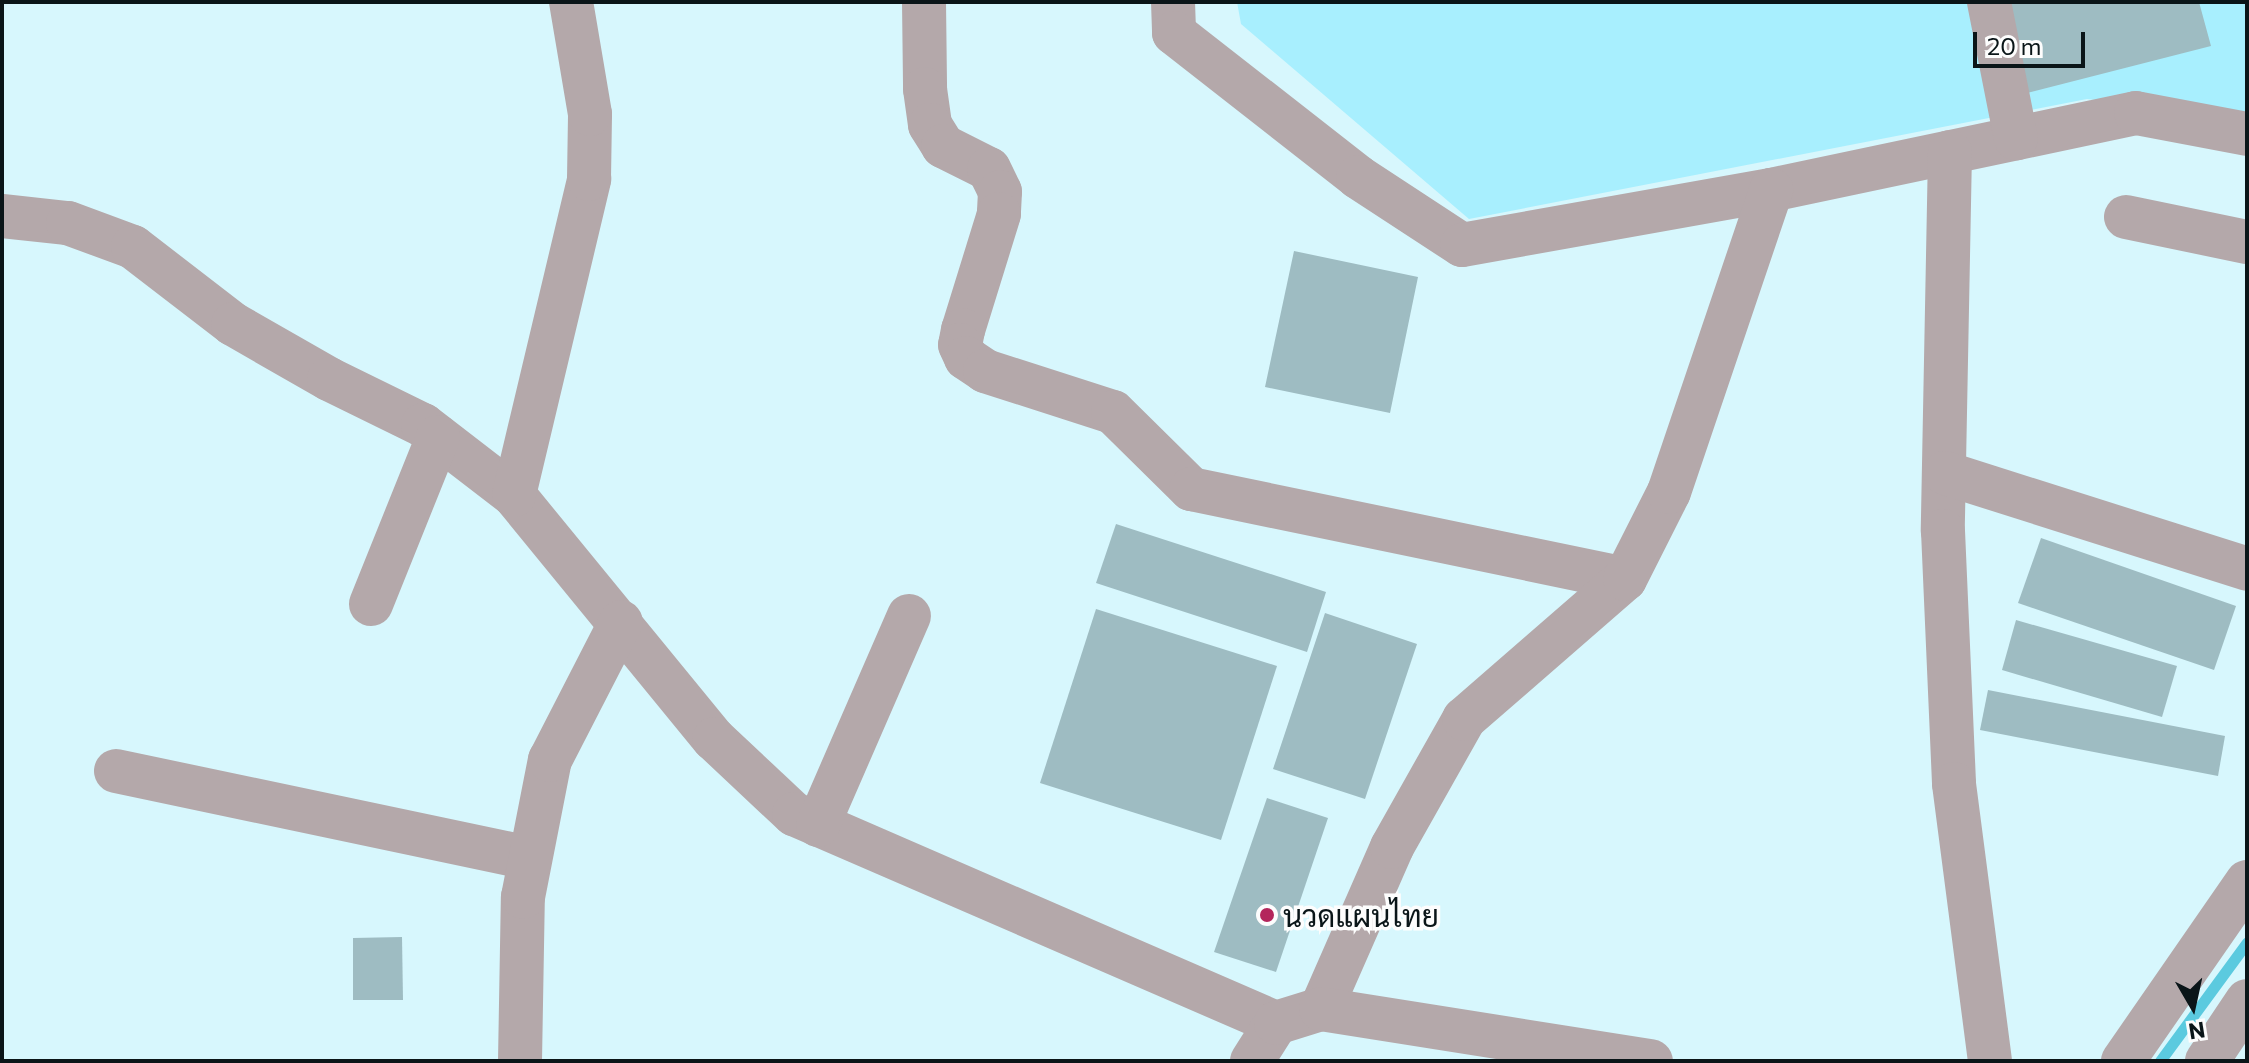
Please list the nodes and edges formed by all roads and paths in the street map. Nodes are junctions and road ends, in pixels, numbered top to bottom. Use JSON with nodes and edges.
{"nodes":[{"id":1,"x":571,"y":2,"type":"edge"},
{"id":2,"x":924,"y":2,"type":"edge"},
{"id":3,"x":1173,"y":2,"type":"edge"},
{"id":4,"x":1989,"y":2,"type":"edge"},
{"id":5,"x":2247,"y":134,"type":"edge"},
{"id":6,"x":2016,"y":138,"type":"junction"},
{"id":7,"x":1950,"y":152,"type":"junction"},
{"id":8,"x":1771,"y":190,"type":"junction"},
{"id":9,"x":2,"y":216,"type":"edge"},
{"id":10,"x":2126,"y":217,"type":"dead end"},
{"id":11,"x":2247,"y":242,"type":"edge"},
{"id":12,"x":438,"y":437,"type":"junction"},
{"id":13,"x":1945,"y":473,"type":"junction"},
{"id":14,"x":514,"y":495,"type":"junction"},
{"id":15,"x":2247,"y":569,"type":"edge"},
{"id":16,"x":1625,"y":579,"type":"junction"},
{"id":17,"x":371,"y":604,"type":"dead end"},
{"id":18,"x":909,"y":616,"type":"dead end"},
{"id":19,"x":621,"y":622,"type":"junction"},
{"id":20,"x":116,"y":771,"type":"dead end"},
{"id":21,"x":818,"y":825,"type":"junction"},
{"id":22,"x":530,"y":858,"type":"junction"},
{"id":23,"x":2247,"y":882,"type":"edge"},
{"id":24,"x":2247,"y":1001,"type":"edge"},
{"id":25,"x":1321,"y":1009,"type":"junction"},
{"id":26,"x":1276,"y":1023,"type":"junction"},
{"id":27,"x":520,"y":1061,"type":"edge"},
{"id":28,"x":1252,"y":1061,"type":"edge"},
{"id":29,"x":1651,"y":1061,"type":"edge"},
{"id":30,"x":1990,"y":1061,"type":"edge"},
{"id":31,"x":2123,"y":1061,"type":"edge"},
{"id":32,"x":2207,"y":1061,"type":"edge"}],
"edges":[{"from":1,"to":14,"type":"street"},
{"from":2,"to":16,"type":"street"},
{"from":3,"to":8,"type":"street"},
{"from":4,"to":6,"type":"street"},
{"from":5,"to":6,"type":"street"},
{"from":6,"to":7,"type":"street"},
{"from":7,"to":8,"type":"street"},
{"from":7,"to":13,"type":"street"},
{"from":8,"to":16,"type":"street"},
{"from":9,"to":12,"type":"street"},
{"from":10,"to":11,"type":"street"},
{"from":12,"to":14,"type":"street"},
{"from":12,"to":17,"type":"street"},
{"from":13,"to":15,"type":"street"},
{"from":13,"to":30,"type":"street"},
{"from":14,"to":19,"type":"street"},
{"from":16,"to":25,"type":"street"},
{"from":18,"to":21,"type":"street"},
{"from":19,"to":21,"type":"street"},
{"from":19,"to":22,"type":"street"},
{"from":20,"to":22,"type":"street"},
{"from":21,"to":26,"type":"street"},
{"from":22,"to":27,"type":"street"},
{"from":23,"to":31,"type":"street"},
{"from":24,"to":32,"type":"street"},
{"from":25,"to":26,"type":"street"},
{"from":25,"to":29,"type":"street"},
{"from":26,"to":28,"type":"street"}]}
